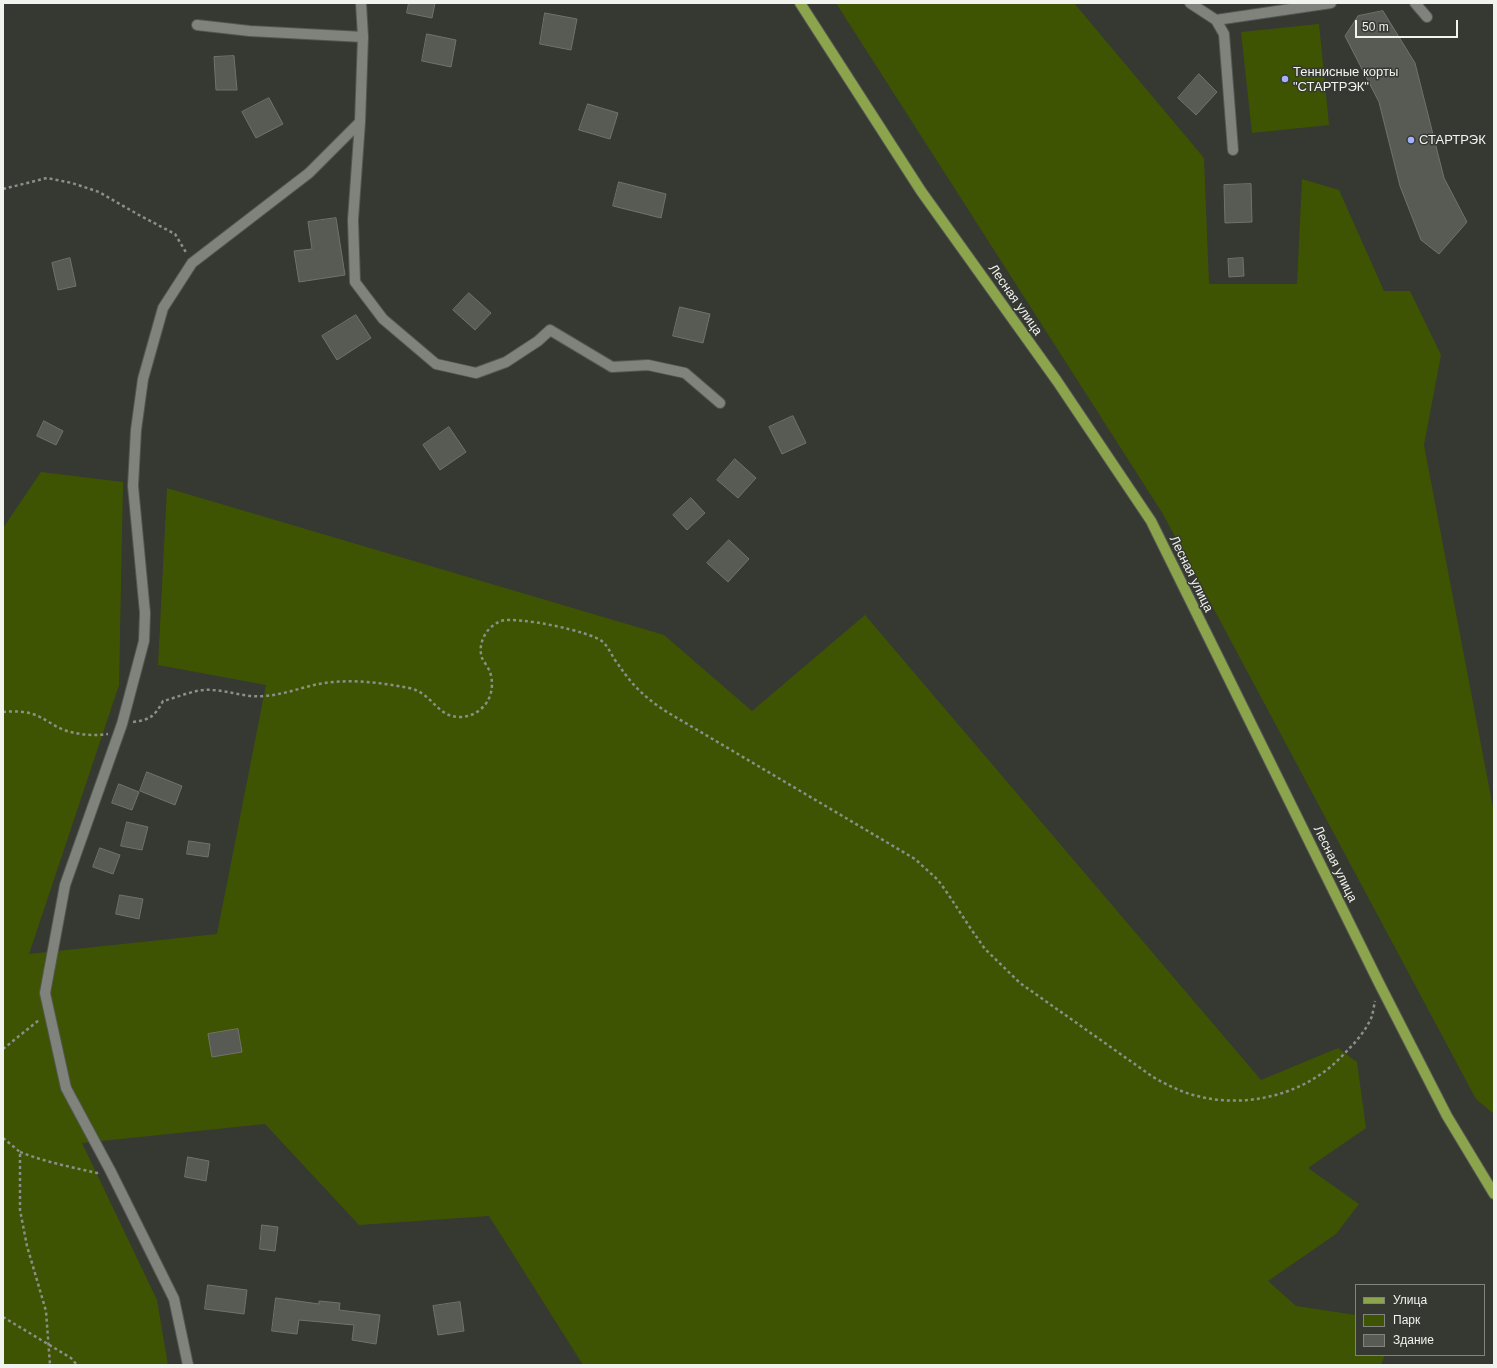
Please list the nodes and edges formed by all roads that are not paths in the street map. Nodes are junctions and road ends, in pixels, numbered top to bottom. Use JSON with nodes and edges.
{"nodes":[{"id":1,"x":361,"y":3,"type":"edge"},
{"id":2,"x":800,"y":3,"type":"edge"},
{"id":3,"x":1190,"y":3,"type":"edge"},
{"id":4,"x":1331,"y":3,"type":"edge"},
{"id":5,"x":1415,"y":3,"type":"edge"},
{"id":6,"x":1427,"y":17,"type":"dead end"},
{"id":7,"x":1216,"y":20,"type":"junction"},
{"id":8,"x":198,"y":25,"type":"dead end"},
{"id":9,"x":362,"y":38,"type":"junction"},
{"id":10,"x":360,"y":122,"type":"junction"},
{"id":11,"x":1233,"y":150,"type":"dead end"},
{"id":12,"x":720,"y":403,"type":"dead end"},
{"id":13,"x":1494,"y":1194,"type":"edge"},
{"id":14,"x":188,"y":1365,"type":"edge"}],
"edges":[{"from":1,"to":9,"type":"street"},
{"from":2,"to":13,"type":"main road","name":"Лесная улица"},
{"from":3,"to":7,"type":"street"},
{"from":4,"to":7,"type":"street"},
{"from":5,"to":6,"type":"street"},
{"from":7,"to":11,"type":"street"},
{"from":8,"to":9,"type":"street"},
{"from":9,"to":10,"type":"street"},
{"from":10,"to":12,"type":"street"},
{"from":10,"to":14,"type":"street"}]}
